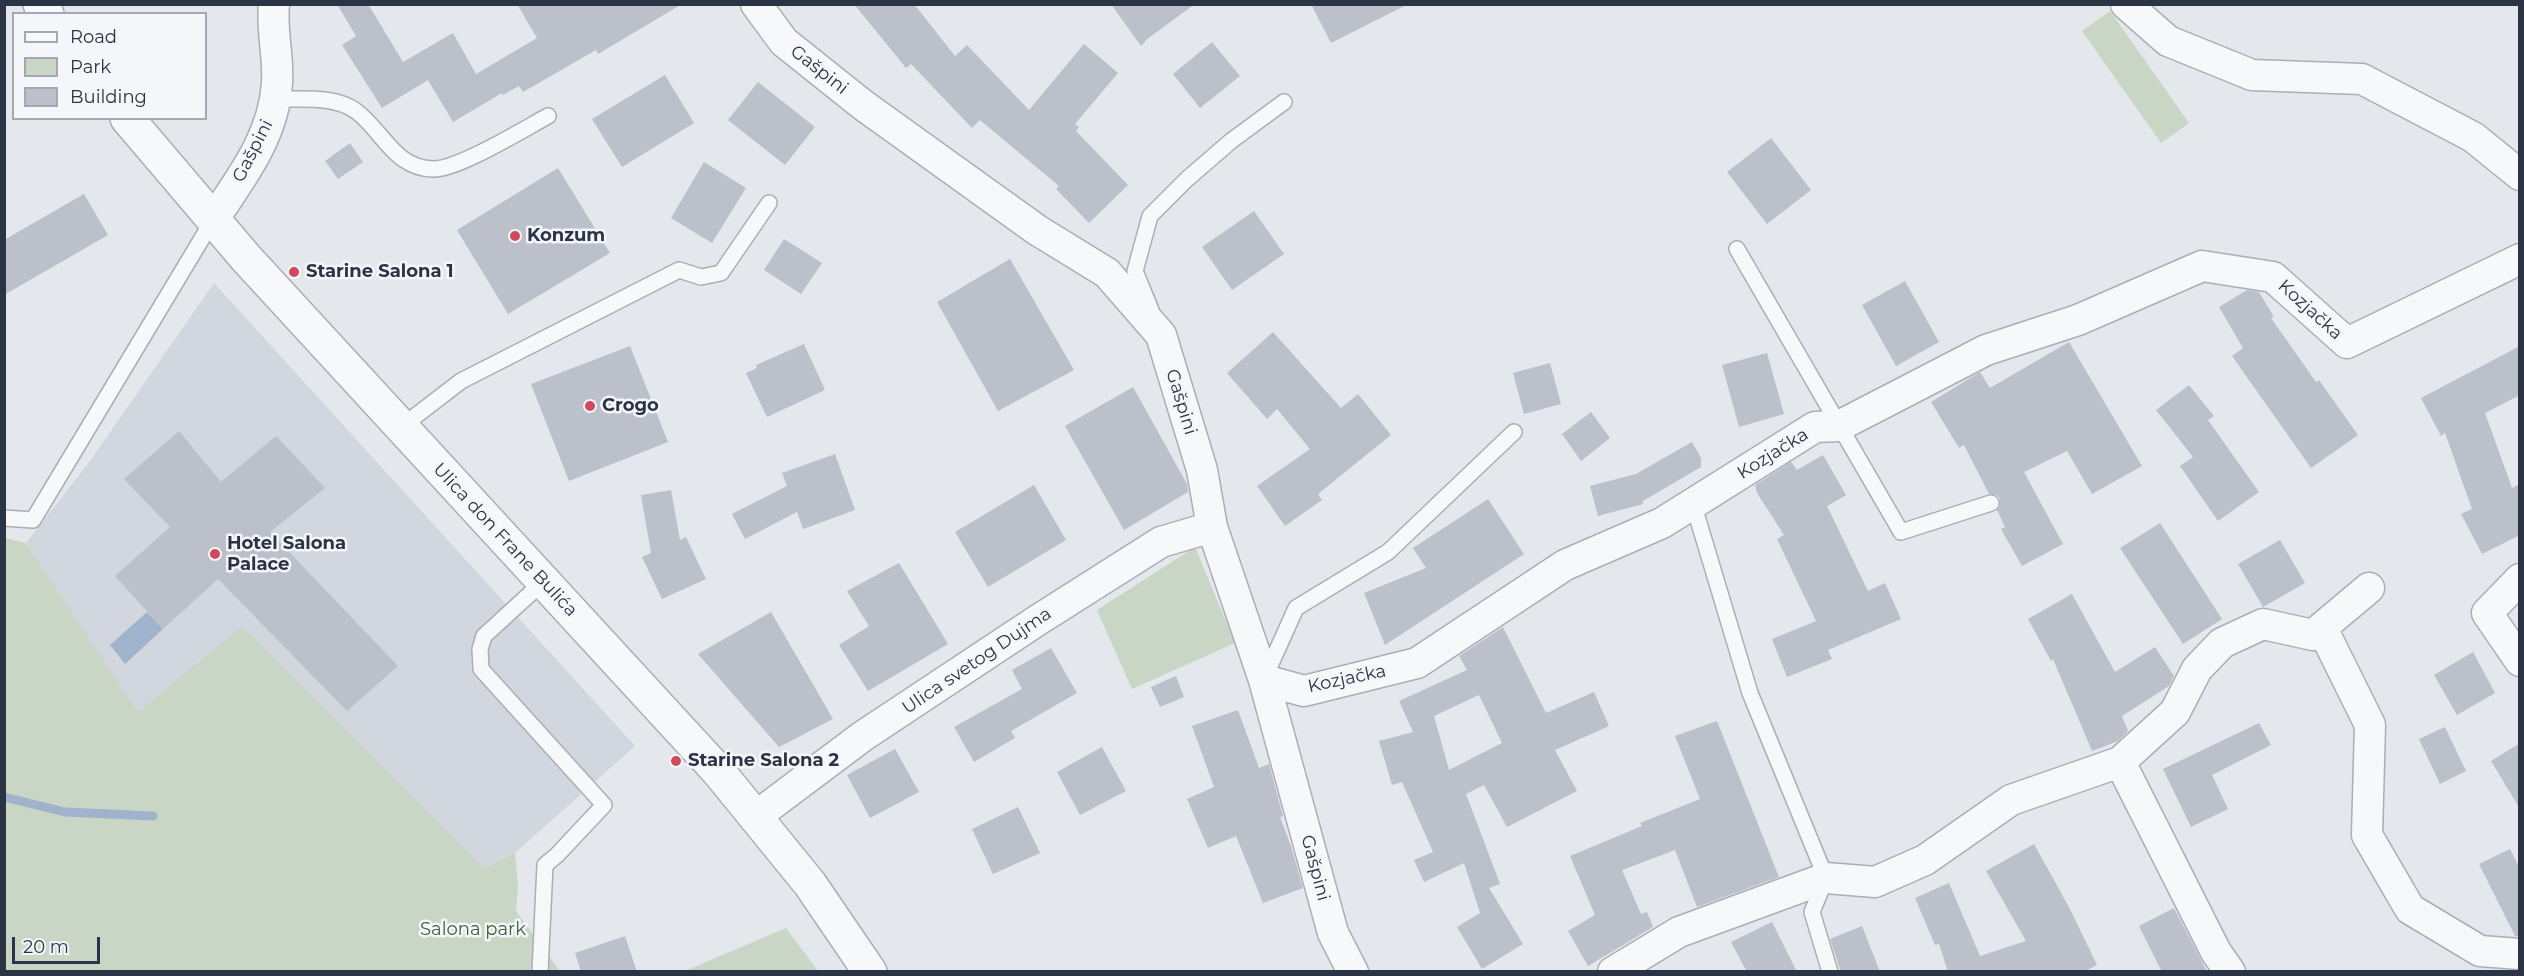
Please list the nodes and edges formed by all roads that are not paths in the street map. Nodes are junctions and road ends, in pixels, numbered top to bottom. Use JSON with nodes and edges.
{"nodes":[{"id":1,"x":756,"y":4,"type":"edge"},
{"id":2,"x":2126,"y":4,"type":"edge"},
{"id":3,"x":270,"y":7,"type":"edge"},
{"id":4,"x":276,"y":99,"type":"junction"},
{"id":5,"x":1284,"y":102,"type":"dead end"},
{"id":6,"x":549,"y":116,"type":"dead end"},
{"id":7,"x":129,"y":120,"type":"edge"},
{"id":8,"x":2520,"y":175,"type":"edge"},
{"id":9,"x":769,"y":203,"type":"dead end"},
{"id":10,"x":213,"y":220,"type":"junction"},
{"id":11,"x":1737,"y":249,"type":"dead end"},
{"id":12,"x":2520,"y":259,"type":"edge"},
{"id":13,"x":1161,"y":335,"type":"junction"},
{"id":14,"x":1839,"y":426,"type":"junction"},
{"id":15,"x":400,"y":428,"type":"junction"},
{"id":16,"x":1514,"y":432,"type":"dead end"},
{"id":17,"x":1693,"y":503,"type":"junction"},
{"id":18,"x":1991,"y":503,"type":"dead end"},
{"id":19,"x":4,"y":518,"type":"edge"},
{"id":20,"x":1212,"y":527,"type":"junction"},
{"id":21,"x":2520,"y":579,"type":"edge"},
{"id":22,"x":544,"y":581,"type":"junction"},
{"id":23,"x":2368,"y":588,"type":"dead end"},
{"id":24,"x":2322,"y":628,"type":"junction"},
{"id":25,"x":2520,"y":661,"type":"edge"},
{"id":26,"x":1264,"y":680,"type":"junction"},
{"id":27,"x":2120,"y":762,"type":"junction"},
{"id":28,"x":755,"y":817,"type":"junction"},
{"id":29,"x":1826,"y":878,"type":"junction"},
{"id":30,"x":2520,"y":954,"type":"edge"},
{"id":31,"x":540,"y":972,"type":"edge"},
{"id":32,"x":870,"y":972,"type":"edge"},
{"id":33,"x":1353,"y":972,"type":"edge"},
{"id":34,"x":1612,"y":972,"type":"edge"},
{"id":35,"x":1830,"y":972,"type":"edge"},
{"id":36,"x":2230,"y":972,"type":"edge"}],
"edges":[{"from":1,"to":13,"type":"street","name":"Gašpini"},
{"from":2,"to":8,"type":"street"},
{"from":3,"to":4,"type":"street","name":"Gašpini"},
{"from":4,"to":6,"type":"lane"},
{"from":4,"to":10,"type":"street","name":"Gašpini"},
{"from":5,"to":13,"type":"lane"},
{"from":7,"to":10,"type":"street","name":"Ulica don Frane Bulića"},
{"from":9,"to":15,"type":"lane"},
{"from":10,"to":15,"type":"street","name":"Ulica don Frane Bulića"},
{"from":10,"to":19,"type":"lane"},
{"from":11,"to":14,"type":"lane"},
{"from":12,"to":14,"type":"street","name":"Kozjačka"},
{"from":13,"to":20,"type":"street","name":"Gašpini"},
{"from":14,"to":17,"type":"street","name":"Kozjačka"},
{"from":14,"to":18,"type":"lane"},
{"from":15,"to":22,"type":"street","name":"Ulica don Frane Bulića"},
{"from":16,"to":26,"type":"lane"},
{"from":17,"to":26,"type":"street","name":"Kozjačka"},
{"from":17,"to":29,"type":"lane"},
{"from":20,"to":26,"type":"street","name":"Gašpini"},
{"from":20,"to":28,"type":"street","name":"Ulica svetog Dujma"},
{"from":21,"to":25,"type":"street"},
{"from":22,"to":28,"type":"street","name":"Ulica don Frane Bulića"},
{"from":22,"to":31,"type":"lane"},
{"from":23,"to":24,"type":"street"},
{"from":24,"to":27,"type":"street"},
{"from":24,"to":30,"type":"street"},
{"from":26,"to":33,"type":"street","name":"Gašpini"},
{"from":27,"to":29,"type":"street"},
{"from":27,"to":36,"type":"street"},
{"from":28,"to":32,"type":"street","name":"Ulica don Frane Bulića"},
{"from":29,"to":34,"type":"street"},
{"from":29,"to":35,"type":"lane"}]}
